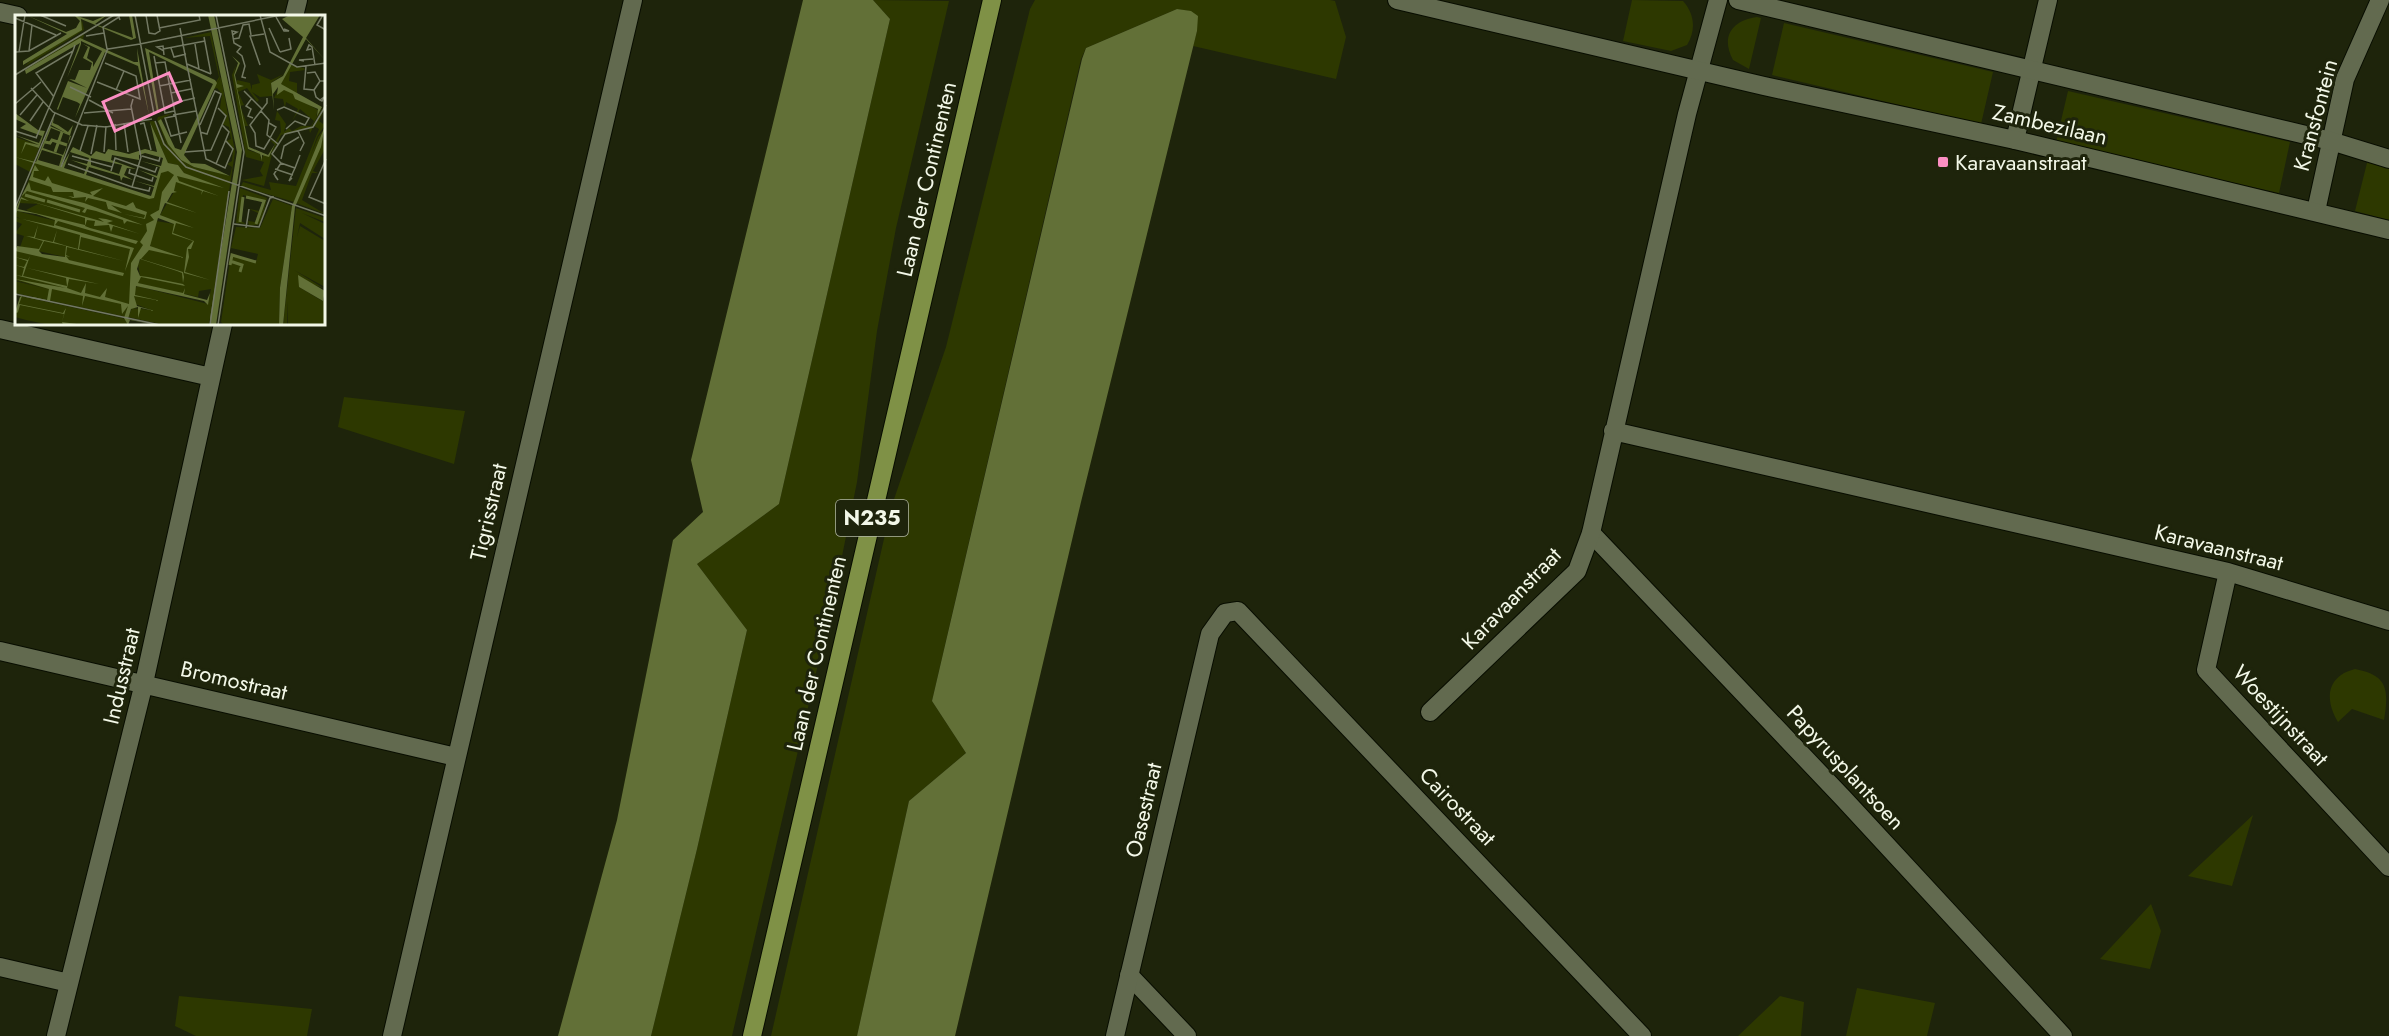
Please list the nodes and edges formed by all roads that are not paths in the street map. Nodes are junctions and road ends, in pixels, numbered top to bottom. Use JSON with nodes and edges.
{"nodes":[{"id":1,"x":298,"y":0,"type":"edge"},
{"id":2,"x":633,"y":0,"type":"edge"},
{"id":3,"x":992,"y":0,"type":"edge"},
{"id":4,"x":1397,"y":0,"type":"edge"},
{"id":5,"x":1718,"y":0,"type":"edge"},
{"id":6,"x":1738,"y":0,"type":"edge"},
{"id":7,"x":2048,"y":0,"type":"edge"},
{"id":8,"x":2380,"y":0,"type":"edge"},
{"id":9,"x":0,"y":12,"type":"edge"},
{"id":10,"x":15,"y":15,"type":"edge"},
{"id":11,"x":294,"y":15,"type":"edge"},
{"id":12,"x":1699,"y":70,"type":"junction"},
{"id":13,"x":2031,"y":72,"type":"junction"},
{"id":14,"x":2015,"y":140,"type":"junction"},
{"id":15,"x":2331,"y":141,"type":"junction"},
{"id":16,"x":2389,"y":159,"type":"edge"},
{"id":17,"x":2316,"y":212,"type":"junction"},
{"id":18,"x":2389,"y":230,"type":"edge"},
{"id":19,"x":223,"y":326,"type":"edge"},
{"id":20,"x":0,"y":329,"type":"edge"},
{"id":21,"x":211,"y":377,"type":"junction"},
{"id":22,"x":1613,"y":431,"type":"junction"},
{"id":23,"x":1591,"y":533,"type":"junction"},
{"id":24,"x":2228,"y":572,"type":"junction"},
{"id":25,"x":1238,"y":611,"type":"joint"},
{"id":26,"x":2389,"y":621,"type":"edge"},
{"id":27,"x":0,"y":651,"type":"edge"},
{"id":28,"x":144,"y":683,"type":"junction"},
{"id":29,"x":1430,"y":712,"type":"dead end"},
{"id":30,"x":456,"y":758,"type":"junction"},
{"id":31,"x":2389,"y":867,"type":"edge"},
{"id":32,"x":0,"y":967,"type":"edge"},
{"id":33,"x":1129,"y":975,"type":"junction"},
{"id":34,"x":69,"y":983,"type":"junction"},
{"id":35,"x":56,"y":1036,"type":"edge"},
{"id":36,"x":392,"y":1036,"type":"edge"},
{"id":37,"x":752,"y":1036,"type":"edge"},
{"id":38,"x":1115,"y":1036,"type":"edge"},
{"id":39,"x":1187,"y":1036,"type":"edge"},
{"id":40,"x":1642,"y":1036,"type":"edge"},
{"id":41,"x":2063,"y":1036,"type":"edge"}],
"edges":[{"from":1,"to":11,"type":"street"},
{"from":2,"to":30,"type":"street","name":"Tigrisstraat"},
{"from":3,"to":37,"type":"main road","name":"Laan der Continenten","number":"N235"},
{"from":4,"to":12,"type":"street","name":"Zambezilaan"},
{"from":5,"to":12,"type":"street"},
{"from":6,"to":13,"type":"street","name":"Zambezilaan"},
{"from":7,"to":13,"type":"street"},
{"from":8,"to":15,"type":"street","name":"Kransfontein"},
{"from":9,"to":10,"type":"street"},
{"from":12,"to":14,"type":"street","name":"Zambezilaan"},
{"from":12,"to":22,"type":"street","name":"Karavaanstraat"},
{"from":13,"to":14,"type":"street"},
{"from":13,"to":15,"type":"street","name":"Zambezilaan"},
{"from":14,"to":17,"type":"street","name":"Zambezilaan"},
{"from":15,"to":16,"type":"street","name":"Zambezilaan"},
{"from":15,"to":17,"type":"street","name":"Kransfontein"},
{"from":17,"to":18,"type":"street","name":"Zambezilaan"},
{"from":19,"to":21,"type":"street","name":"Indusstraat"},
{"from":20,"to":21,"type":"street"},
{"from":21,"to":28,"type":"street","name":"Indusstraat"},
{"from":22,"to":23,"type":"street","name":"Karavaanstraat"},
{"from":22,"to":24,"type":"street","name":"Karavaanstraat"},
{"from":23,"to":29,"type":"street","name":"Karavaanstraat"},
{"from":23,"to":41,"type":"street","name":"Papyrusplantsoen"},
{"from":24,"to":26,"type":"street","name":"Karavaanstraat"},
{"from":24,"to":31,"type":"street","name":"Woestijnstraat"},
{"from":25,"to":33,"type":"street","name":"Oasestraat"},
{"from":25,"to":40,"type":"street","name":"Cairostraat"},
{"from":27,"to":28,"type":"street","name":"Bromostraat"},
{"from":28,"to":30,"type":"street","name":"Bromostraat"},
{"from":28,"to":34,"type":"street","name":"Indusstraat"},
{"from":30,"to":36,"type":"street","name":"Tigrisstraat"},
{"from":32,"to":34,"type":"street"},
{"from":33,"to":38,"type":"street","name":"Oasestraat"},
{"from":33,"to":39,"type":"street"},
{"from":34,"to":35,"type":"street","name":"Indusstraat"}]}
